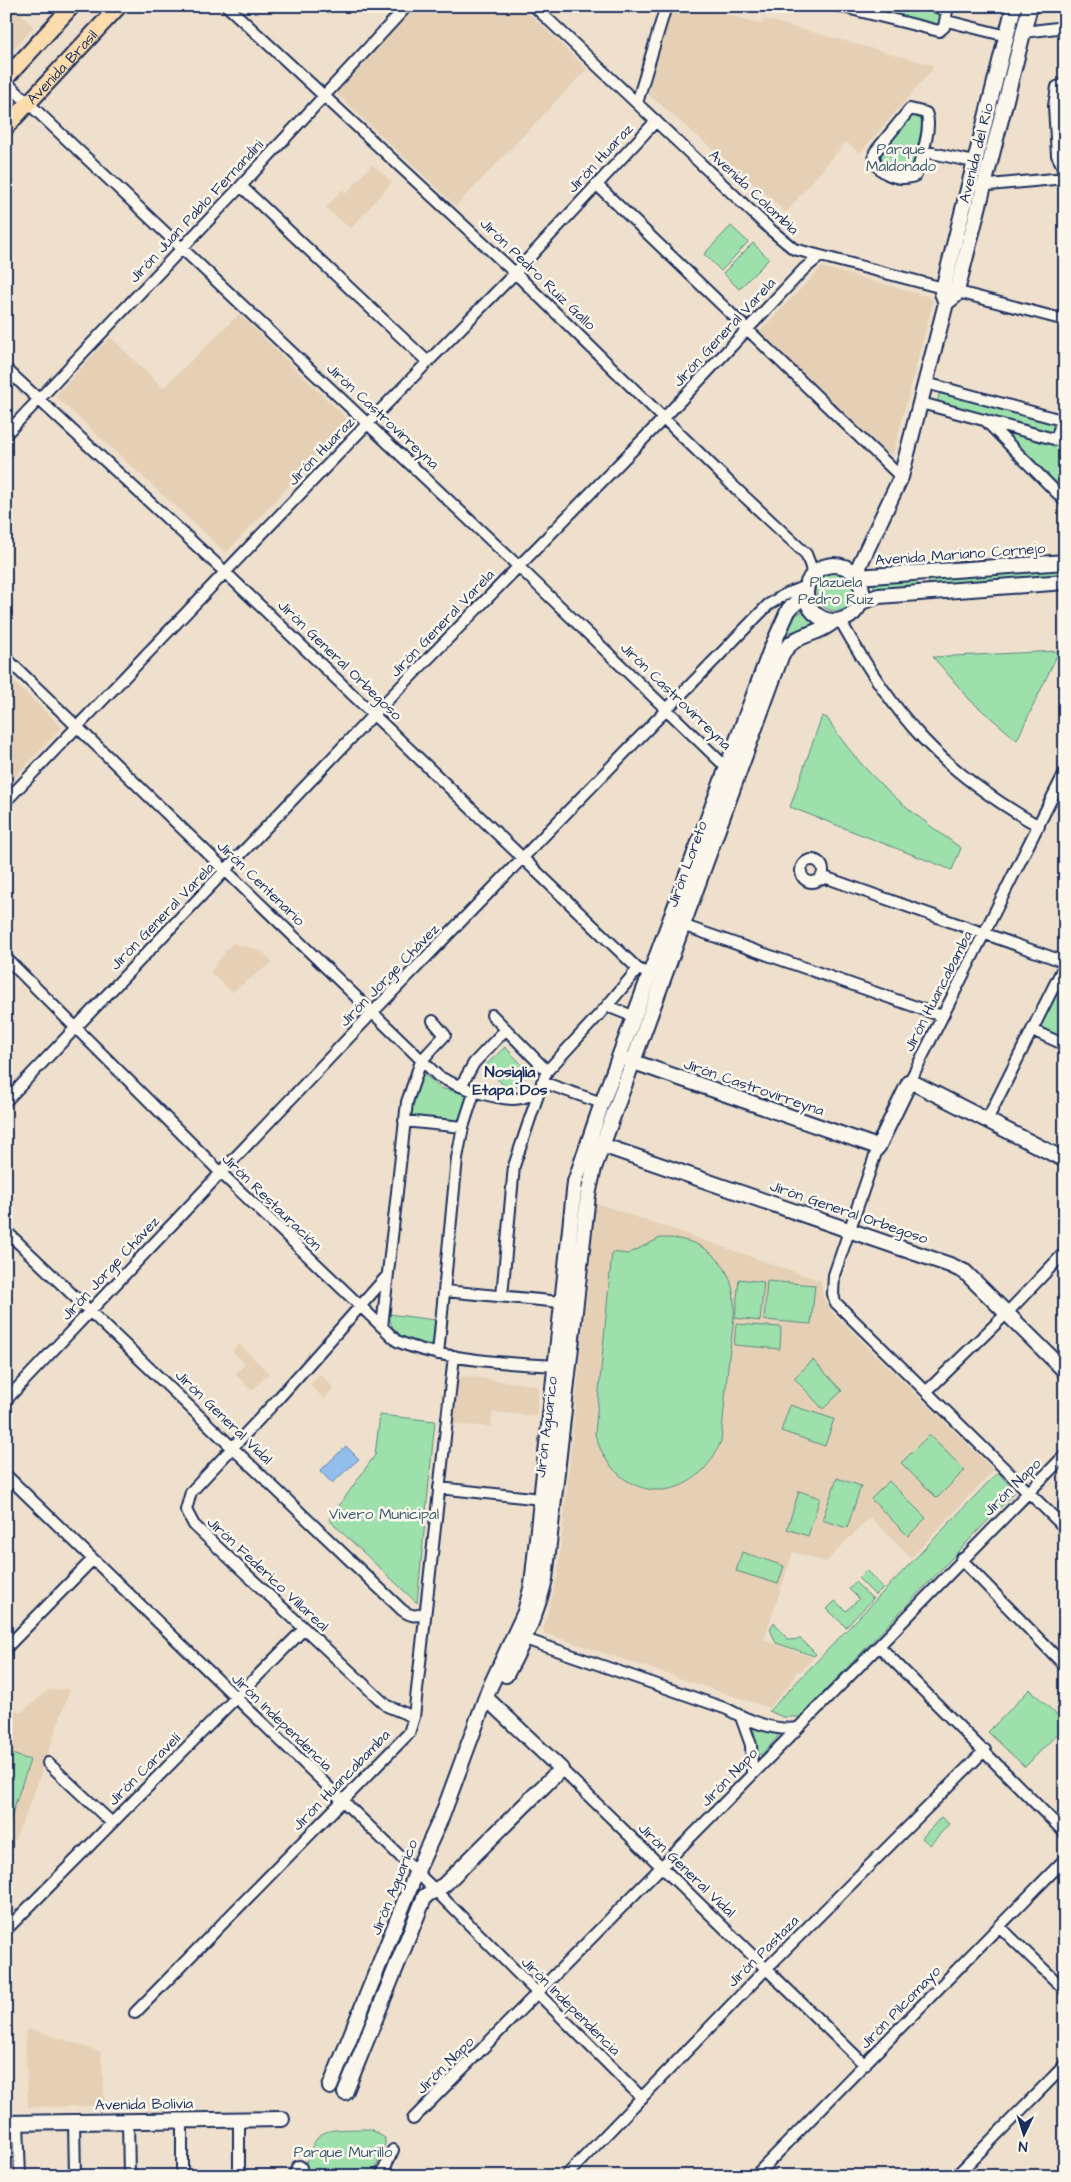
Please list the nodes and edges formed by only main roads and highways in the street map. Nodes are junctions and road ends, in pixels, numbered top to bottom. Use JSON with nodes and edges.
{"nodes":[{"id":1,"x":72,"y":6,"type":"edge"},
{"id":2,"x":119,"y":6,"type":"edge"},
{"id":3,"x":1014,"y":6,"type":"edge"},
{"id":4,"x":1030,"y":6,"type":"edge"},
{"id":5,"x":6,"y":78,"type":"edge"},
{"id":6,"x":6,"y":127,"type":"edge"},
{"id":7,"x":946,"y":302,"type":"junction"},
{"id":8,"x":875,"y":535,"type":"junction"},
{"id":9,"x":1065,"y":562,"type":"edge"},
{"id":10,"x":838,"y":565,"type":"junction"},
{"id":11,"x":922,"y":572,"type":"junction"},
{"id":12,"x":857,"y":577,"type":"junction"},
{"id":13,"x":1065,"y":582,"type":"edge"},
{"id":14,"x":808,"y":585,"type":"junction"},
{"id":15,"x":924,"y":592,"type":"junction"},
{"id":16,"x":861,"y":602,"type":"junction"},
{"id":17,"x":837,"y":621,"type":"junction"},
{"id":18,"x":732,"y":769,"type":"junction"},
{"id":19,"x":626,"y":1059,"type":"junction"},
{"id":20,"x":588,"y":1141,"type":"junction"},
{"id":21,"x":602,"y":1145,"type":"junction"},
{"id":22,"x":878,"y":1147,"type":"joint"},
{"id":23,"x":1065,"y":1160,"type":"edge"},
{"id":24,"x":1065,"y":1371,"type":"edge"},
{"id":25,"x":521,"y":1637,"type":"junction"},
{"id":26,"x":486,"y":1698,"type":"junction"},
{"id":27,"x":350,"y":2038,"type":"junction"},
{"id":28,"x":364,"y":2044,"type":"junction"},
{"id":29,"x":330,"y":2087,"type":"dead end"},
{"id":30,"x":344,"y":2093,"type":"dead end"},
{"id":31,"x":282,"y":2119,"type":"dead end"},
{"id":32,"x":12,"y":2123,"type":"edge"}],
"edges":[{"from":1,"to":5,"type":"main road"},
{"from":2,"to":6,"type":"main road","name":"Avenida Brasil"},
{"from":3,"to":7,"type":"main road","name":"Avenida del Río"},
{"from":4,"to":7,"type":"main road","name":"Avenida del Río"},
{"from":7,"to":8,"type":"main road","name":"Avenida del Río"},
{"from":8,"to":10,"type":"main road","name":"Avenida del Río"},
{"from":8,"to":12,"type":"main road","name":"Avenida del Río"},
{"from":9,"to":11,"type":"main road","name":"Avenida Mariano Cornejo"},
{"from":10,"to":12,"type":"main road"},
{"from":10,"to":14,"type":"main road"},
{"from":11,"to":12,"type":"main road","name":"Avenida Mariano Cornejo"},
{"from":11,"to":15,"type":"main road"},
{"from":12,"to":16,"type":"main road"},
{"from":13,"to":15,"type":"main road"},
{"from":14,"to":17,"type":"main road"},
{"from":14,"to":18,"type":"main road","name":"Jirón Loreto"},
{"from":15,"to":16,"type":"main road"},
{"from":16,"to":17,"type":"main road"},
{"from":17,"to":18,"type":"main road","name":"Jirón Loreto"},
{"from":18,"to":19,"type":"main road","name":"Jirón Loreto"},
{"from":18,"to":19,"type":"main road","name":"Jirón Loreto"},
{"from":19,"to":20,"type":"main road","name":"Jirón Loreto"},
{"from":19,"to":21,"type":"main road","name":"Jirón Loreto"},
{"from":19,"to":22,"type":"main road","name":"Jirón Castrovirreyna"},
{"from":20,"to":21,"type":"main road","name":"Jirón General Orbegoso"},
{"from":20,"to":25,"type":"main road","name":"Jirón Aguarico"},
{"from":21,"to":24,"type":"main road","name":"Jirón General Orbegoso"},
{"from":21,"to":25,"type":"main road","name":"Jirón Aguarico"},
{"from":22,"to":23,"type":"main road","name":"Jirón Huancabamba"},
{"from":25,"to":26,"type":"main road","name":"Jirón Aguarico"},
{"from":26,"to":27,"type":"main road","name":"Jirón Aguarico"},
{"from":26,"to":28,"type":"main road","name":"Jirón General Vidal"},
{"from":27,"to":28,"type":"main road"},
{"from":27,"to":29,"type":"main road","name":"Jirón Aguarico"},
{"from":28,"to":30,"type":"main road"},
{"from":31,"to":32,"type":"main road","name":"Avenida Bolivia"}]}
